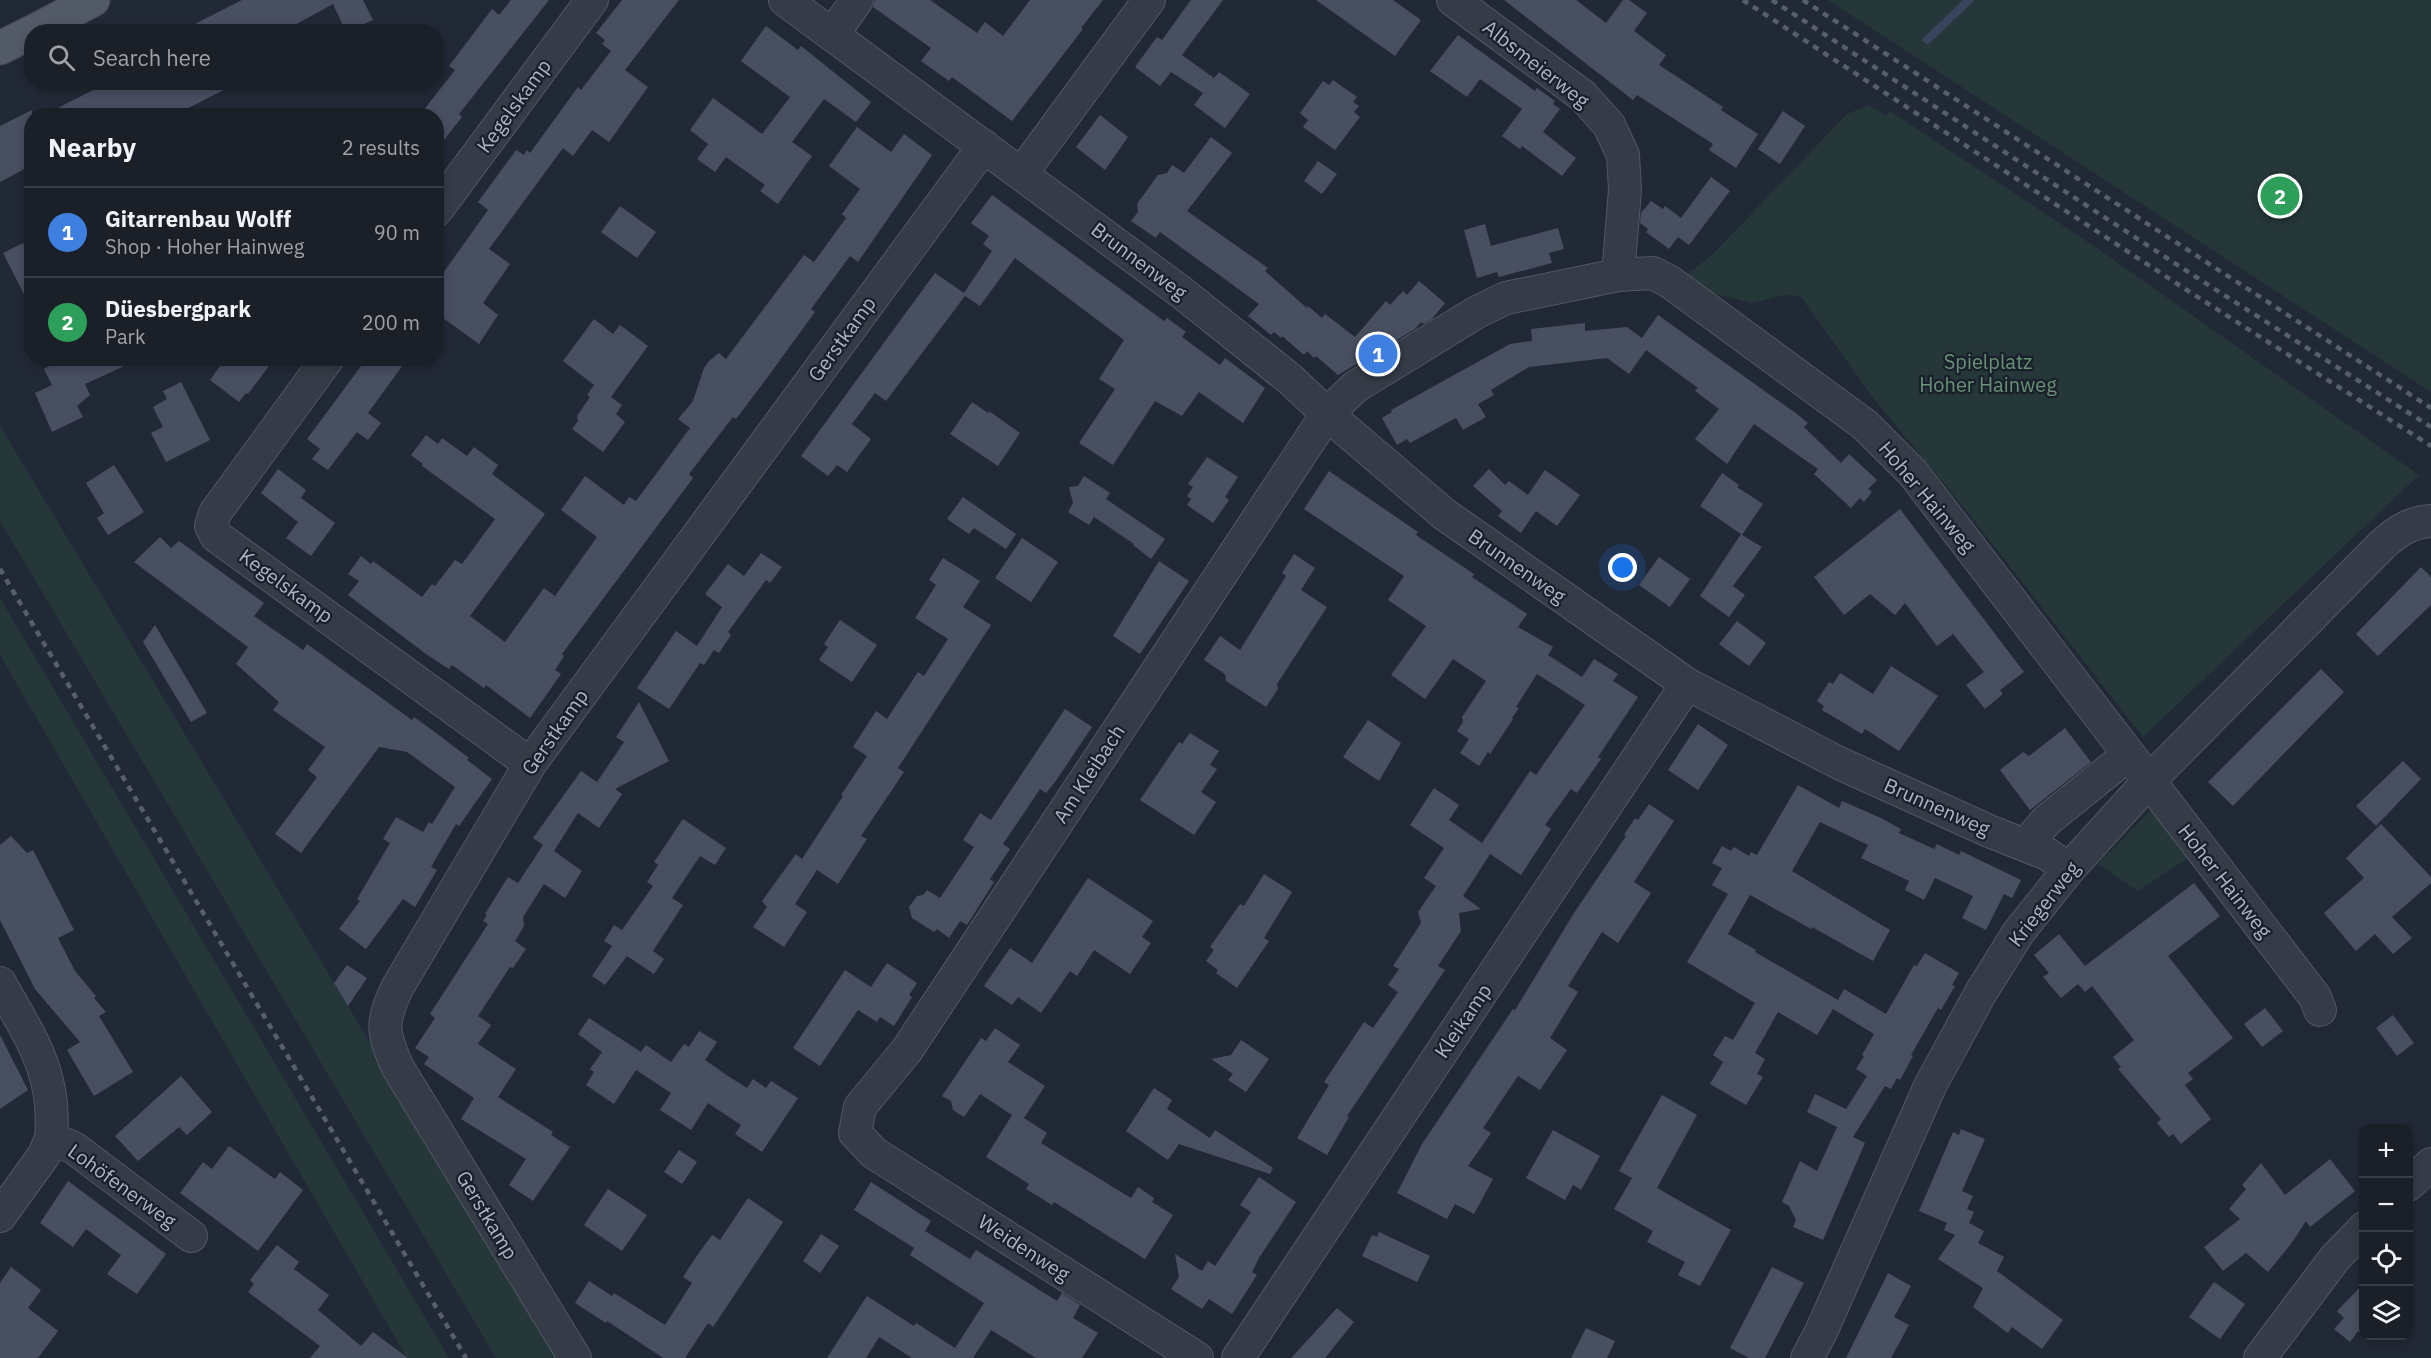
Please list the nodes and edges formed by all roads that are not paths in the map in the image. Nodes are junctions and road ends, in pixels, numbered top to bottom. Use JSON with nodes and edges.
{"nodes":[{"id":1,"x":93,"y":0,"type":"edge"},
{"id":2,"x":592,"y":0,"type":"edge"},
{"id":3,"x":785,"y":0,"type":"edge"},
{"id":4,"x":857,"y":0,"type":"edge"},
{"id":5,"x":1149,"y":0,"type":"edge"},
{"id":6,"x":1453,"y":0,"type":"edge"},
{"id":7,"x":47,"y":24,"type":"edge"},
{"id":8,"x":832,"y":35,"type":"junction"},
{"id":9,"x":24,"y":36,"type":"edge"},
{"id":10,"x":0,"y":48,"type":"edge"},
{"id":11,"x":984,"y":146,"type":"junction"},
{"id":12,"x":1022,"y":173,"type":"junction"},
{"id":13,"x":444,"y":200,"type":"edge"},
{"id":14,"x":1618,"y":274,"type":"junction"},
{"id":15,"x":322,"y":366,"type":"edge"},
{"id":16,"x":1327,"y":414,"type":"junction"},
{"id":17,"x":2431,"y":521,"type":"edge"},
{"id":18,"x":1687,"y":684,"type":"junction"},
{"id":19,"x":2128,"y":755,"type":"junction"},
{"id":20,"x":530,"y":764,"type":"junction"},
{"id":21,"x":2148,"y":782,"type":"junction"},
{"id":22,"x":2026,"y":845,"type":"junction"},
{"id":23,"x":2069,"y":869,"type":"junction"},
{"id":24,"x":0,"y":983,"type":"edge"},
{"id":25,"x":2320,"y":1010,"type":"dead end"},
{"id":26,"x":855,"y":1133,"type":"joint"},
{"id":27,"x":51,"y":1138,"type":"junction"},
{"id":28,"x":2431,"y":1164,"type":"edge"},
{"id":29,"x":2413,"y":1181,"type":"edge"},
{"id":30,"x":0,"y":1216,"type":"edge"},
{"id":31,"x":2360,"y":1232,"type":"edge"},
{"id":32,"x":191,"y":1236,"type":"dead end"},
{"id":33,"x":575,"y":1358,"type":"edge"},
{"id":34,"x":1197,"y":1358,"type":"edge"},
{"id":35,"x":1238,"y":1358,"type":"edge"},
{"id":36,"x":1807,"y":1358,"type":"edge"},
{"id":37,"x":2260,"y":1358,"type":"edge"}],
"edges":[{"from":1,"to":7,"type":"main road"},
{"from":2,"to":13,"type":"street","name":"Kegelskamp"},
{"from":3,"to":8,"type":"street","name":"Brunnenweg"},
{"from":4,"to":8,"type":"street"},
{"from":5,"to":12,"type":"street"},
{"from":6,"to":14,"type":"street","name":"Albsmeierweg"},
{"from":8,"to":11,"type":"street","name":"Brunnenweg"},
{"from":9,"to":10,"type":"main road"},
{"from":11,"to":12,"type":"street","name":"Brunnenweg"},
{"from":11,"to":20,"type":"street","name":"Gerstkamp"},
{"from":12,"to":16,"type":"street","name":"Brunnenweg"},
{"from":14,"to":16,"type":"street","name":"Hoher Hainweg"},
{"from":14,"to":19,"type":"street","name":"Hoher Hainweg"},
{"from":15,"to":20,"type":"street","name":"Kegelskamp"},
{"from":16,"to":18,"type":"street","name":"Brunnenweg"},
{"from":16,"to":26,"type":"street","name":"Am Kleibach"},
{"from":17,"to":21,"type":"street","name":"Kriegerweg"},
{"from":18,"to":22,"type":"street","name":"Brunnenweg"},
{"from":18,"to":35,"type":"street","name":"Kleikamp"},
{"from":19,"to":21,"type":"street","name":"Hoher Hainweg"},
{"from":19,"to":22,"type":"street"},
{"from":20,"to":33,"type":"street","name":"Gerstkamp"},
{"from":21,"to":23,"type":"street","name":"Kriegerweg"},
{"from":21,"to":25,"type":"street","name":"Hoher Hainweg"},
{"from":22,"to":23,"type":"street","name":"Brunnenweg"},
{"from":23,"to":36,"type":"street","name":"Kriegerweg"},
{"from":24,"to":27,"type":"street","name":"Lohöfenerweg"},
{"from":26,"to":34,"type":"street","name":"Weidenweg"},
{"from":27,"to":30,"type":"street","name":"Lohöfenerweg"},
{"from":27,"to":32,"type":"street","name":"Lohöfenerweg"},
{"from":28,"to":29,"type":"street"},
{"from":31,"to":37,"type":"street"}]}
